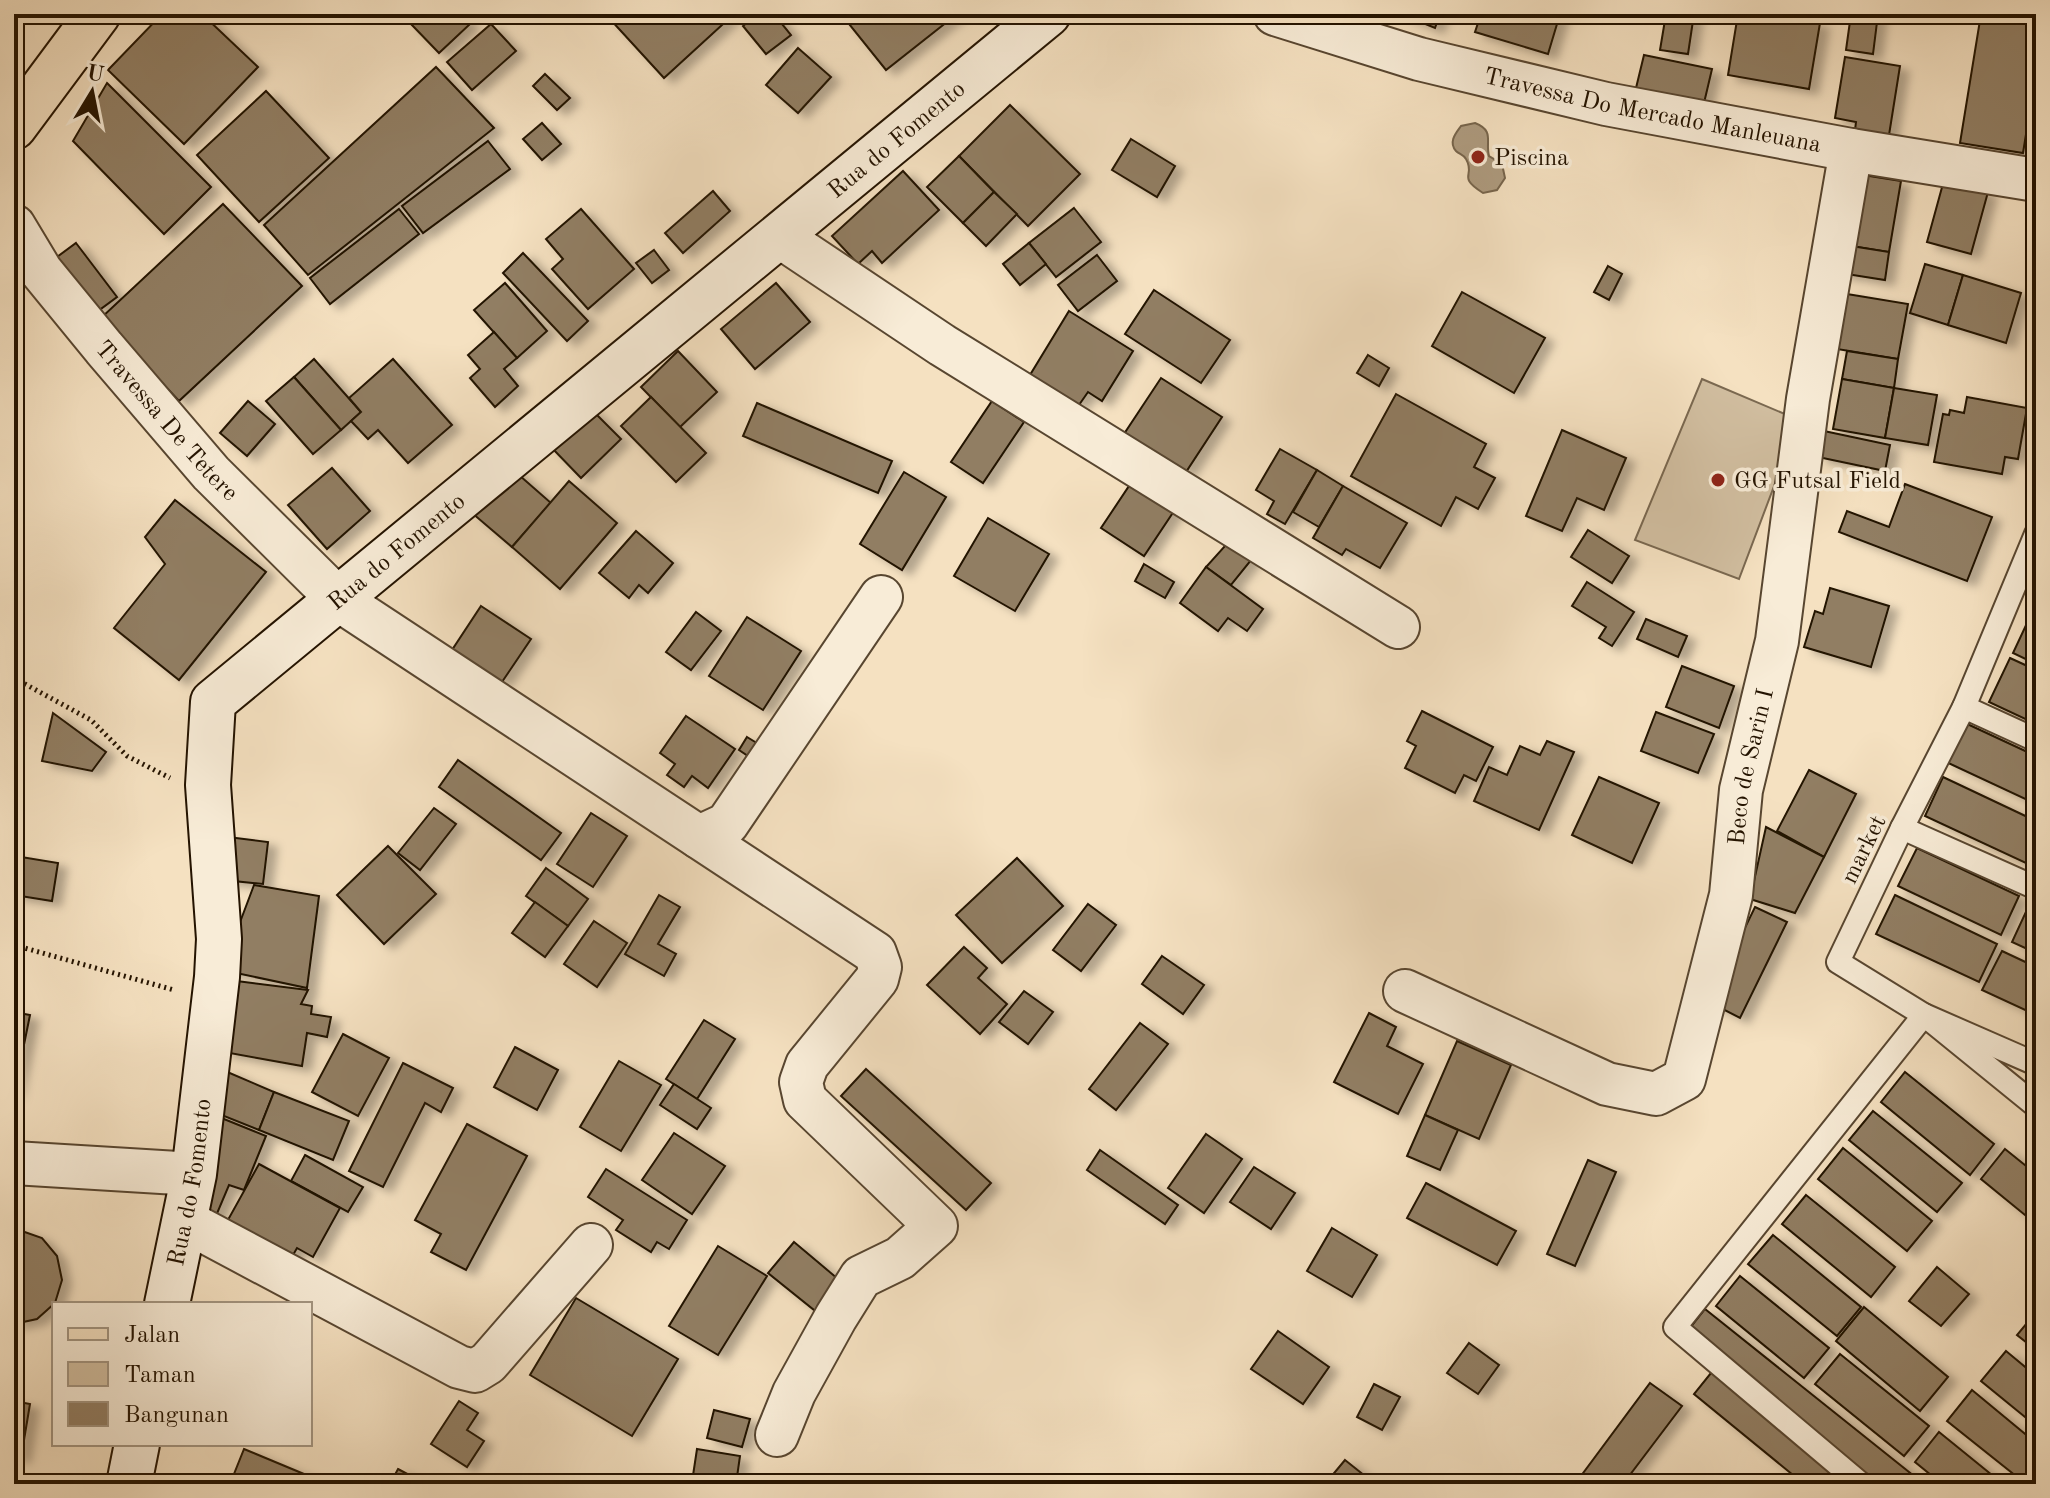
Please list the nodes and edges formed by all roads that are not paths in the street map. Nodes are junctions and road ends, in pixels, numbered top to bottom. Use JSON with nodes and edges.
{"nodes":[{"id":1,"x":98,"y":14,"type":"edge"},
{"id":2,"x":1048,"y":14,"type":"edge"},
{"id":3,"x":1275,"y":14,"type":"edge"},
{"id":4,"x":14,"y":127,"type":"edge"},
{"id":5,"x":1851,"y":150,"type":"junction"},
{"id":6,"x":2036,"y":180,"type":"edge"},
{"id":7,"x":14,"y":226,"type":"edge"},
{"id":8,"x":779,"y":236,"type":"junction"},
{"id":9,"x":2036,"y":534,"type":"edge"},
{"id":10,"x":2030,"y":566,"type":"edge"},
{"id":11,"x":881,"y":597,"type":"dead end"},
{"id":12,"x":339,"y":600,"type":"junction"},
{"id":13,"x":1398,"y":627,"type":"dead end"},
{"id":14,"x":1964,"y":707,"type":"junction"},
{"id":15,"x":2036,"y":740,"type":"edge"},
{"id":16,"x":1902,"y":828,"type":"junction"},
{"id":17,"x":699,"y":837,"type":"junction"},
{"id":18,"x":2036,"y":888,"type":"edge"},
{"id":19,"x":1405,"y":991,"type":"dead end"},
{"id":20,"x":1924,"y":1015,"type":"junction"},
{"id":21,"x":2036,"y":1064,"type":"edge"},
{"id":22,"x":2036,"y":1106,"type":"edge"},
{"id":23,"x":14,"y":1163,"type":"edge"},
{"id":24,"x":194,"y":1174,"type":"junction"},
{"id":25,"x":185,"y":1221,"type":"junction"},
{"id":26,"x":591,"y":1245,"type":"dead end"},
{"id":27,"x":167,"y":1302,"type":"edge"},
{"id":28,"x":777,"y":1435,"type":"dead end"},
{"id":29,"x":137,"y":1446,"type":"edge"},
{"id":30,"x":129,"y":1484,"type":"edge"},
{"id":31,"x":1861,"y":1484,"type":"edge"}],
"edges":[{"from":1,"to":4,"type":"main road"},
{"from":2,"to":8,"type":"street","name":"Rua do Fomento"},
{"from":3,"to":5,"type":"street","name":"Travessa Do Mercado Manleuana"},
{"from":5,"to":6,"type":"street","name":"Travessa Do Mercado Manleuana"},
{"from":5,"to":19,"type":"street","name":"Beco de Sarin I"},
{"from":7,"to":12,"type":"street","name":"Travessa De Tetere"},
{"from":8,"to":12,"type":"street","name":"Rua do Fomento"},
{"from":8,"to":13,"type":"street"},
{"from":9,"to":10,"type":"lane","name":"market"},
{"from":10,"to":14,"type":"lane","name":"market"},
{"from":11,"to":17,"type":"street"},
{"from":12,"to":17,"type":"street","name":"Travessa De Tetere"},
{"from":12,"to":24,"type":"street","name":"Rua do Fomento"},
{"from":14,"to":15,"type":"lane"},
{"from":14,"to":16,"type":"lane","name":"market"},
{"from":16,"to":18,"type":"lane"},
{"from":16,"to":20,"type":"lane","name":"market"},
{"from":17,"to":28,"type":"street","name":"Travessa De Tetere"},
{"from":20,"to":21,"type":"lane"},
{"from":20,"to":22,"type":"lane","name":"market"},
{"from":20,"to":31,"type":"lane"},
{"from":23,"to":24,"type":"street"},
{"from":24,"to":25,"type":"street","name":"Rua do Fomento"},
{"from":25,"to":26,"type":"street"},
{"from":25,"to":27,"type":"street","name":"Rua do Fomento"},
{"from":29,"to":30,"type":"street"}]}
